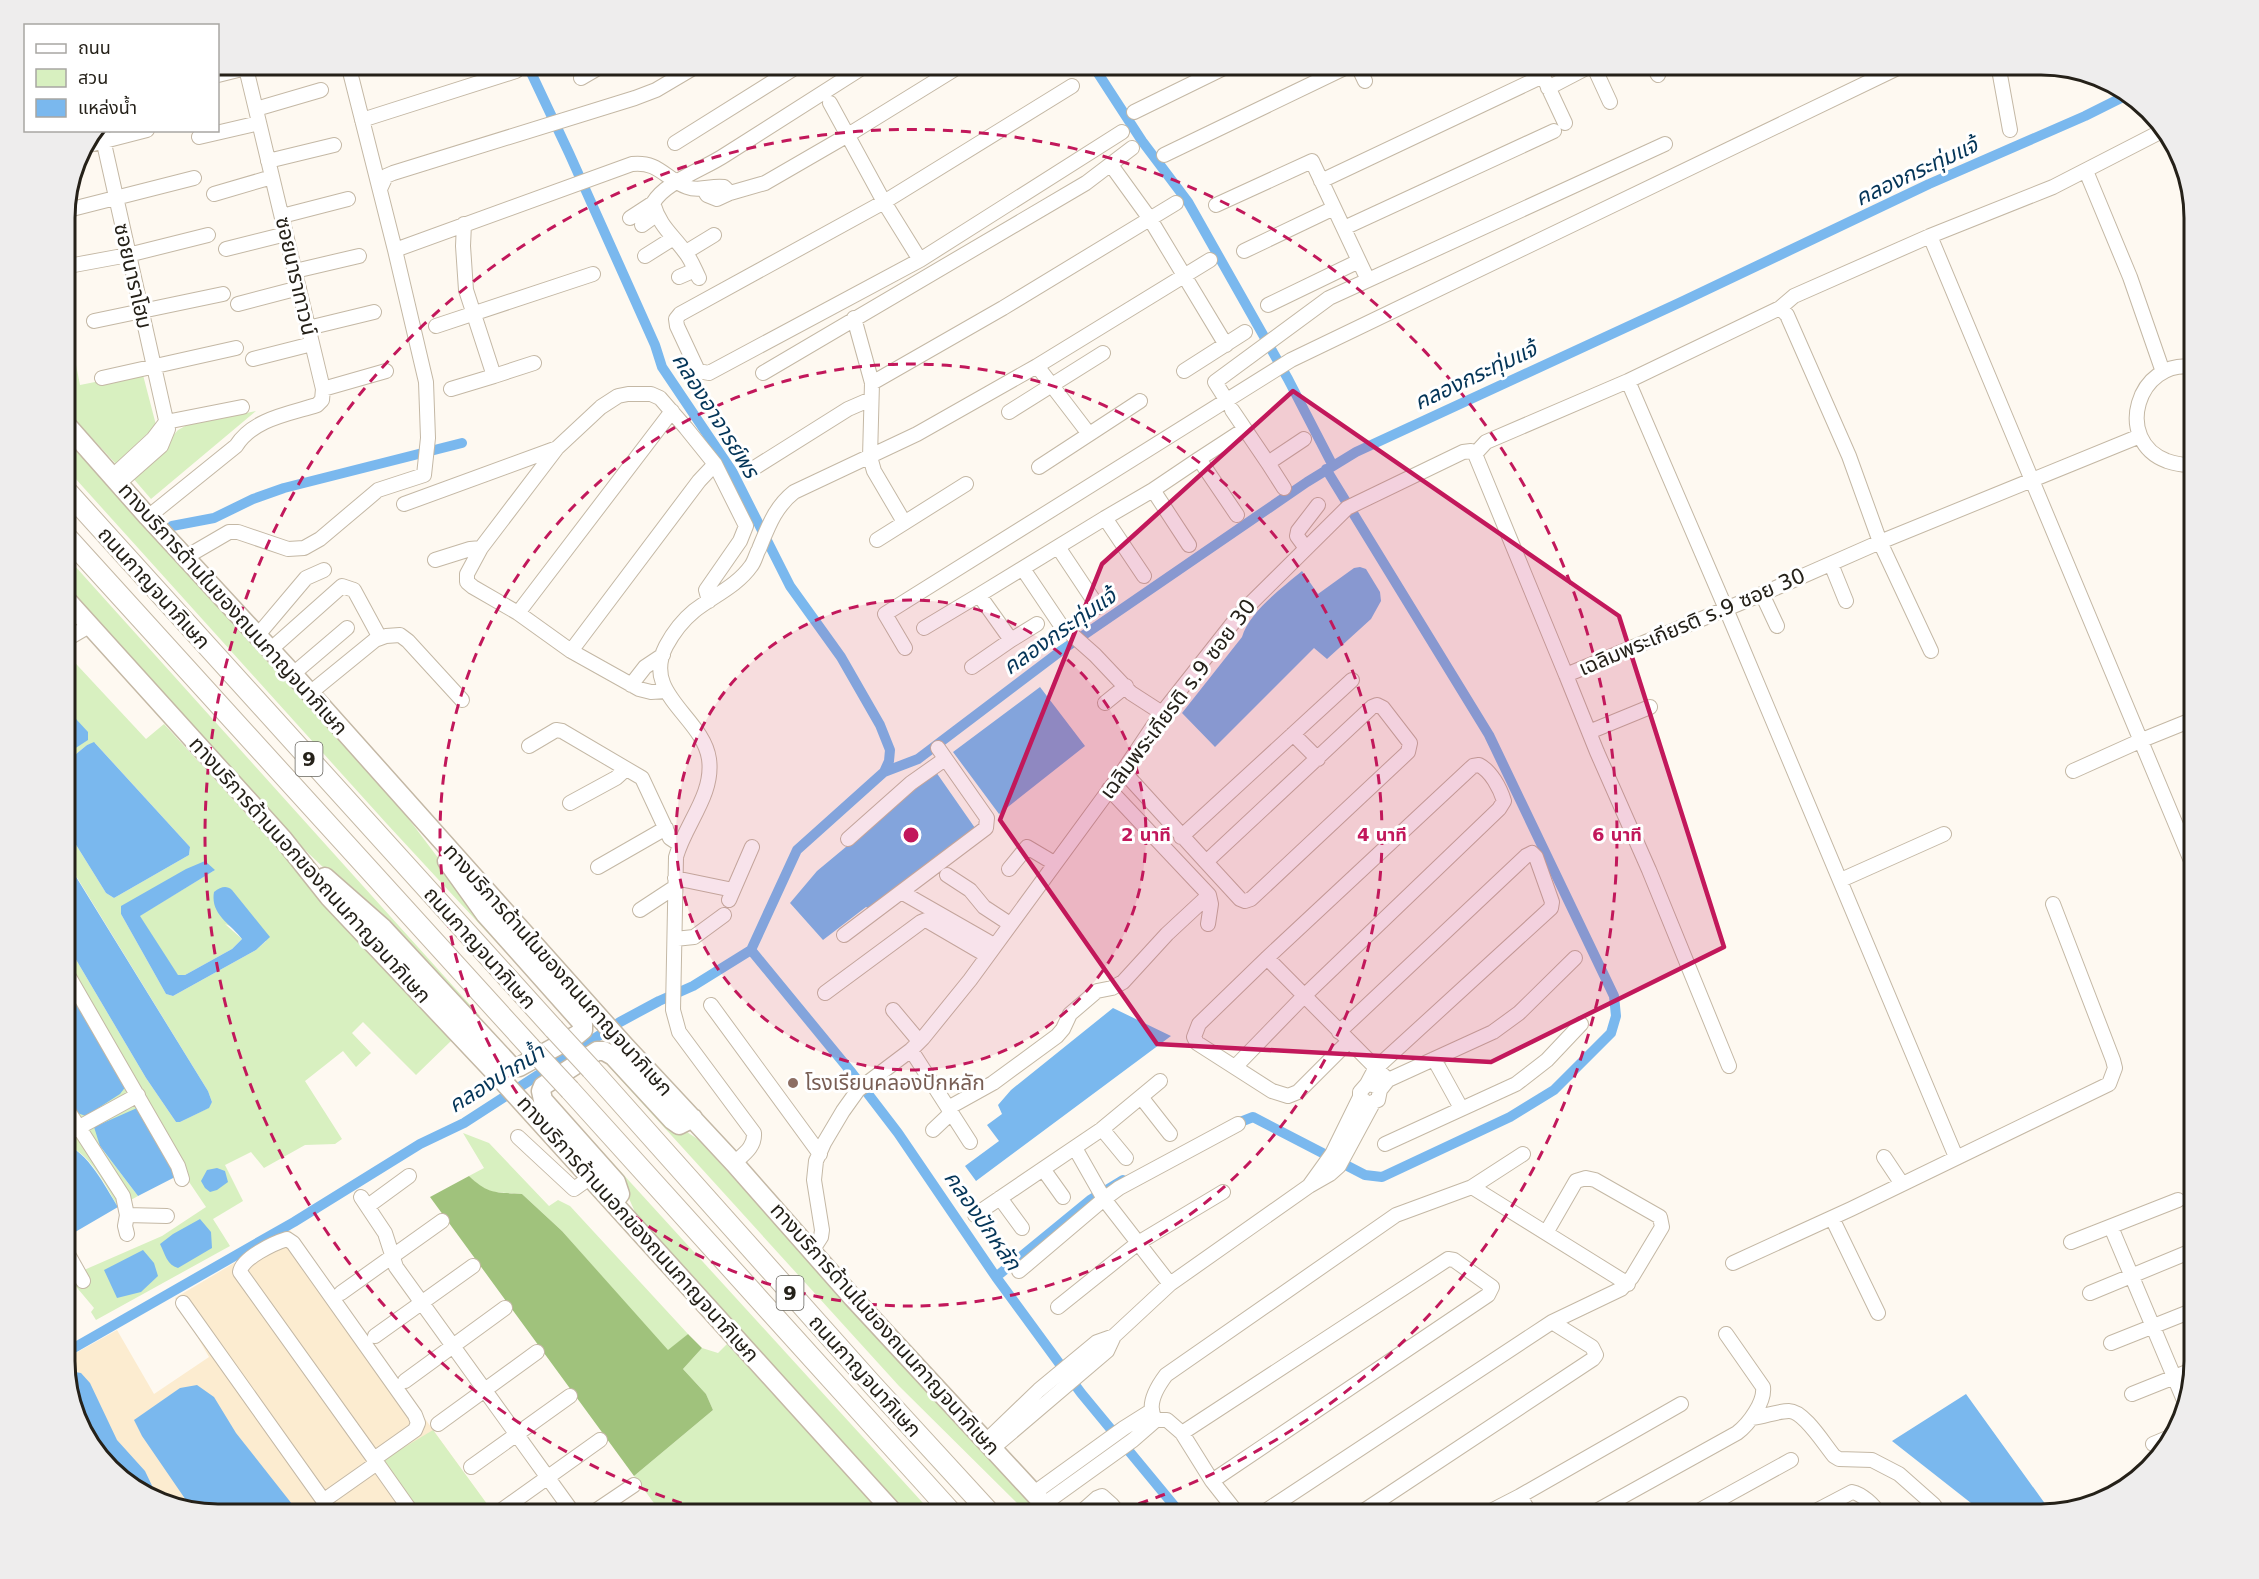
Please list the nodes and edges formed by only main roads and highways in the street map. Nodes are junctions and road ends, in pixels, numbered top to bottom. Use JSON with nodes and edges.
{"nodes":[{"id":1,"x":75,"y":434,"type":"edge"},
{"id":2,"x":75,"y":500,"type":"edge"},
{"id":3,"x":75,"y":546,"type":"edge"},
{"id":4,"x":75,"y":608,"type":"edge"},
{"id":5,"x":408,"y":804,"type":"junction"},
{"id":6,"x":283,"y":839,"type":"junction"},
{"id":7,"x":383,"y":928,"type":"junction"},
{"id":8,"x":370,"y":941,"type":"junction"},
{"id":9,"x":693,"y":1118,"type":"junction"},
{"id":10,"x":614,"y":1202,"type":"junction"},
{"id":11,"x":885,"y":1504,"type":"edge"},
{"id":12,"x":943,"y":1504,"type":"edge"},
{"id":13,"x":981,"y":1504,"type":"edge"},
{"id":14,"x":1044,"y":1504,"type":"edge"}],
"edges":[{"from":1,"to":5,"type":"main road","name":"ทางบริการด้านในของถนนกาญจนาภิเษก"},
{"from":2,"to":13,"type":"highway","name":"ถนนกาญจนาภิเษก","number":"9","bridge":true},
{"from":3,"to":12,"type":"highway","name":"ถนนกาญจนาภิเษก","number":"9","bridge":true},
{"from":4,"to":6,"type":"main road","name":"ทางบริการด้านนอกของถนนกาญจนาภิเษก"},
{"from":5,"to":7,"type":"main road"},
{"from":5,"to":9,"type":"main road","name":"ทางบริการด้านในของถนนกาญจนาภิเษก"},
{"from":6,"to":7,"type":"main road"},
{"from":6,"to":8,"type":"main road","name":"ทางบริการด้านนอกของถนนกาญจนาภิเษก"},
{"from":7,"to":8,"type":"main road"},
{"from":8,"to":10,"type":"main road","name":"ทางบริการด้านนอกของถนนกาญจนาภิเษก"},
{"from":9,"to":10,"type":"main road"},
{"from":9,"to":14,"type":"main road","name":"ทางบริการด้านในของถนนกาญจนาภิเษก"},
{"from":10,"to":11,"type":"main road","name":"ทางบริการด้านนอกของถนนกาญจนาภิเษก"}]}
